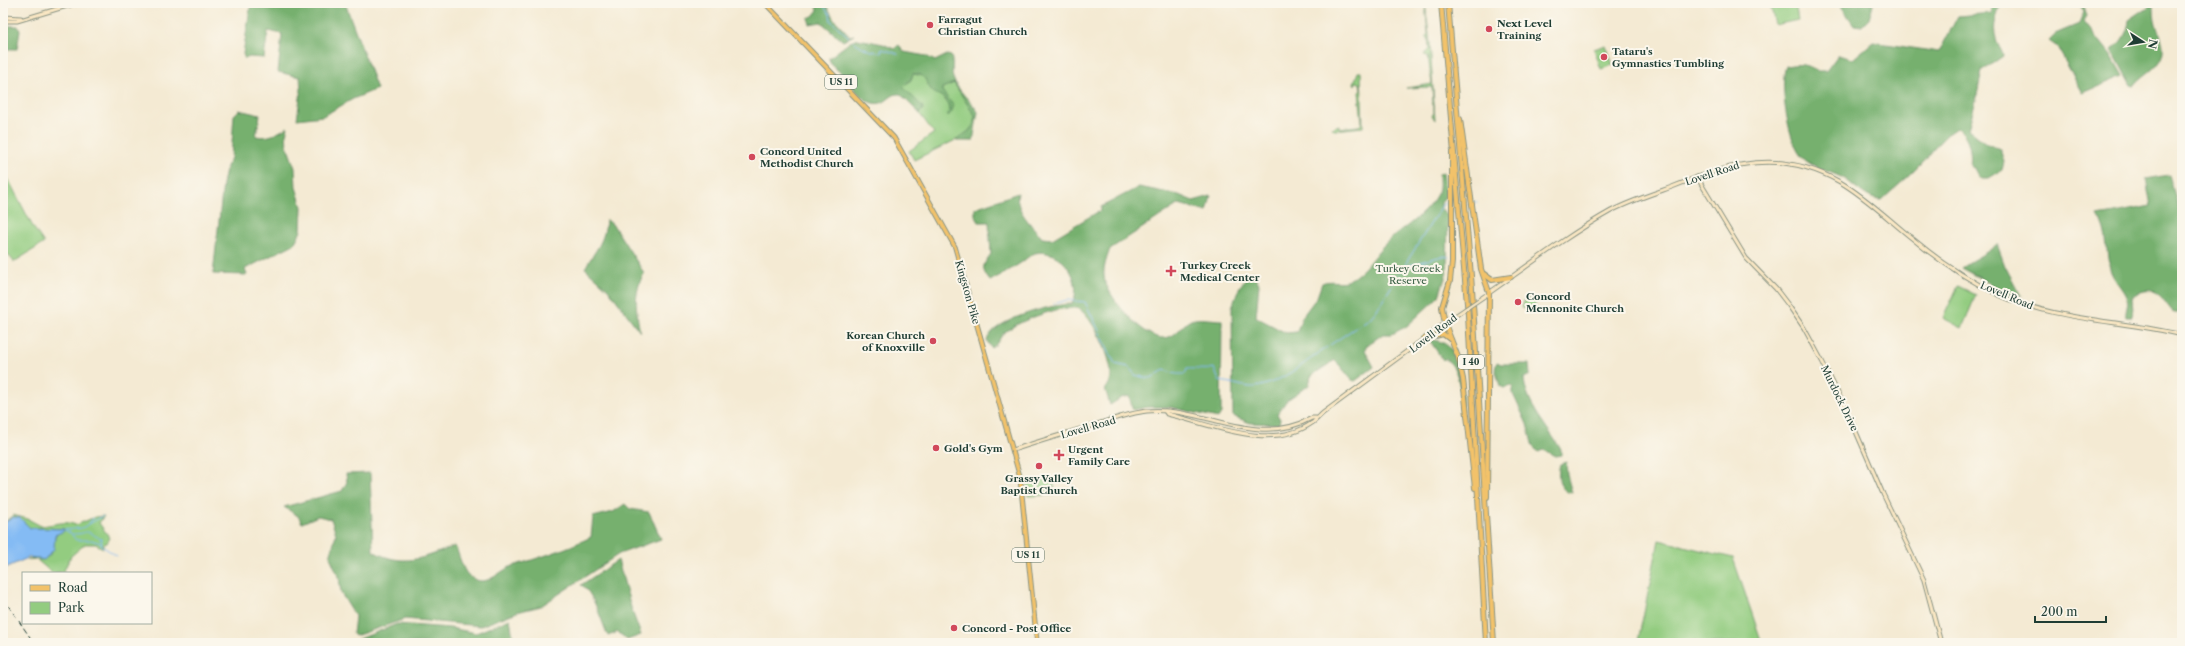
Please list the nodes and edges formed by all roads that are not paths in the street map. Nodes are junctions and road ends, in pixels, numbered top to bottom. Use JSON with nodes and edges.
{"nodes":[{"id":1,"x":77,"y":3,"type":"edge"},
{"id":2,"x":765,"y":3,"type":"edge"},
{"id":3,"x":1441,"y":3,"type":"edge"},
{"id":4,"x":1448,"y":3,"type":"edge"},
{"id":5,"x":3,"y":17,"type":"edge"},
{"id":6,"x":22,"y":18,"type":"junction"},
{"id":7,"x":3,"y":21,"type":"edge"},
{"id":8,"x":1456,"y":105,"type":"junction"},
{"id":9,"x":1452,"y":132,"type":"junction"},
{"id":10,"x":1697,"y":177,"type":"junction"},
{"id":11,"x":1481,"y":269,"type":"junction"},
{"id":12,"x":1511,"y":277,"type":"junction"},
{"id":13,"x":1488,"y":294,"type":"junction"},
{"id":14,"x":1445,"y":324,"type":"junction"},
{"id":15,"x":2182,"y":335,"type":"edge"},
{"id":16,"x":1424,"y":339,"type":"junction"},
{"id":17,"x":1452,"y":340,"type":"junction"},
{"id":18,"x":1165,"y":411,"type":"junction"},
{"id":19,"x":1316,"y":418,"type":"junction"},
{"id":20,"x":1286,"y":428,"type":"junction"},
{"id":21,"x":1286,"y":434,"type":"junction"},
{"id":22,"x":1013,"y":450,"type":"junction"},
{"id":23,"x":1486,"y":514,"type":"junction"},
{"id":24,"x":1479,"y":522,"type":"junction"},
{"id":25,"x":1037,"y":643,"type":"edge"},
{"id":26,"x":1486,"y":643,"type":"edge"},
{"id":27,"x":1494,"y":643,"type":"edge"},
{"id":28,"x":1941,"y":643,"type":"edge"}],
"edges":[{"from":1,"to":6,"type":"main road"},
{"from":2,"to":22,"type":"main road","name":"Kingston Pike","number":"US 11"},
{"from":3,"to":9,"type":"highway","number":"I 40"},
{"from":4,"to":8,"type":"highway","number":"I 40"},
{"from":5,"to":6,"type":"main road"},
{"from":6,"to":7,"type":"main road"},
{"from":8,"to":11,"type":"highway"},
{"from":8,"to":23,"type":"highway","number":"I 40"},
{"from":9,"to":14,"type":"highway"},
{"from":9,"to":24,"type":"highway","number":"I 40"},
{"from":10,"to":12,"type":"main road","name":"Lovell Road"},
{"from":10,"to":15,"type":"main road","name":"Lovell Road"},
{"from":10,"to":28,"type":"main road","name":"Murdock Drive"},
{"from":11,"to":12,"type":"highway"},
{"from":11,"to":13,"type":"highway"},
{"from":12,"to":13,"type":"main road","name":"Lovell Road"},
{"from":13,"to":14,"type":"main road","name":"Lovell Road","bridge":true},
{"from":13,"to":23,"type":"highway"},
{"from":14,"to":16,"type":"main road","name":"Lovell Road"},
{"from":14,"to":17,"type":"highway"},
{"from":16,"to":17,"type":"highway"},
{"from":16,"to":19,"type":"main road","name":"Lovell Road"},
{"from":17,"to":24,"type":"highway"},
{"from":18,"to":20,"type":"main road","name":"Lovell Road"},
{"from":18,"to":21,"type":"main road","name":"Lovell Road"},
{"from":18,"to":22,"type":"main road","name":"Lovell Road"},
{"from":19,"to":20,"type":"main road","name":"Lovell Road"},
{"from":19,"to":21,"type":"main road","name":"Lovell Road"},
{"from":20,"to":21,"type":"main road"},
{"from":22,"to":25,"type":"main road","name":"Kingston Pike","number":"US 11"},
{"from":23,"to":27,"type":"highway","number":"I 40"},
{"from":24,"to":26,"type":"highway","number":"I 40"}]}
